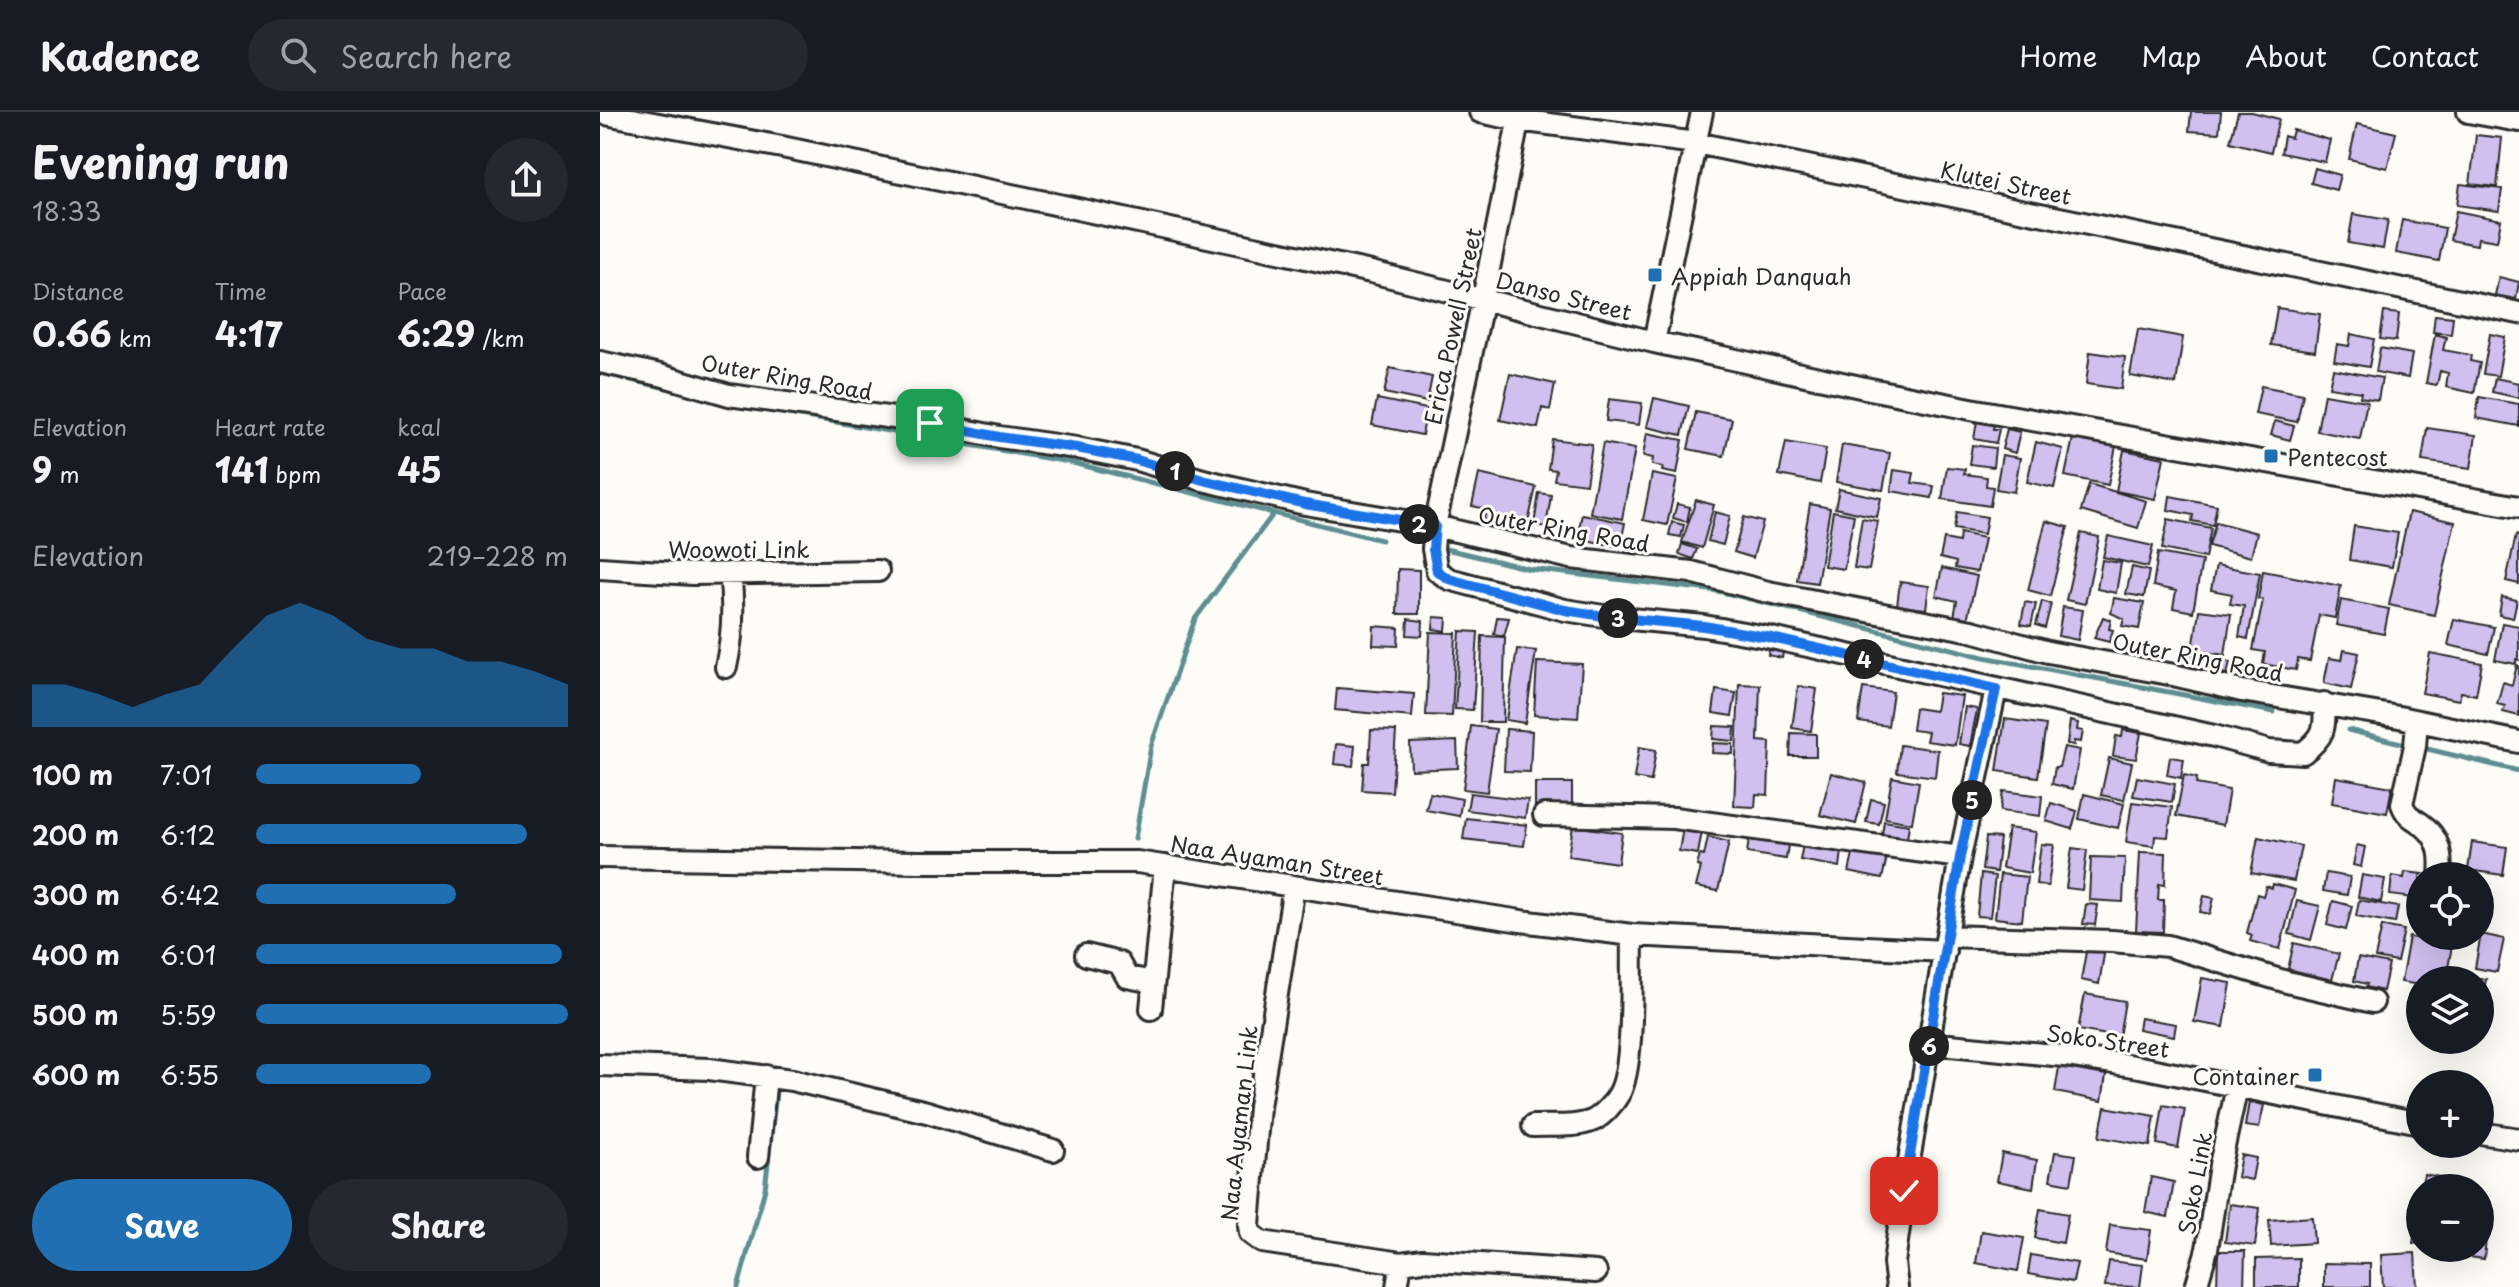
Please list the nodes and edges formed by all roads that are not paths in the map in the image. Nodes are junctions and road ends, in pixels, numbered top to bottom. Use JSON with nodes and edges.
{"nodes":[{"id":1,"x":1480,"y":112,"type":"edge"},
{"id":2,"x":1702,"y":112,"type":"edge"},
{"id":3,"x":2468,"y":112,"type":"edge"},
{"id":4,"x":600,"y":113,"type":"edge"},
{"id":5,"x":1519,"y":116,"type":"edge"},
{"id":6,"x":2519,"y":121,"type":"edge"},
{"id":7,"x":1696,"y":143,"type":"junction"},
{"id":8,"x":1483,"y":299,"type":"junction"},
{"id":9,"x":2519,"y":313,"type":"edge"},
{"id":10,"x":1654,"y":342,"type":"junction"},
{"id":11,"x":600,"y":362,"type":"edge"},
{"id":12,"x":2519,"y":507,"type":"edge"},
{"id":13,"x":1435,"y":526,"type":"junction"},
{"id":14,"x":600,"y":568,"type":"edge"},
{"id":15,"x":878,"y":571,"type":"dead end"},
{"id":16,"x":730,"y":573,"type":"junction"},
{"id":17,"x":726,"y":667,"type":"dead end"},
{"id":18,"x":1996,"y":689,"type":"junction"},
{"id":19,"x":2324,"y":703,"type":"junction"},
{"id":20,"x":2417,"y":721,"type":"junction"},
{"id":21,"x":2519,"y":742,"type":"edge"},
{"id":22,"x":1544,"y":815,"type":"dead end"},
{"id":23,"x":600,"y":857,"type":"edge"},
{"id":24,"x":1960,"y":857,"type":"junction"},
{"id":25,"x":2441,"y":862,"type":"edge"},
{"id":26,"x":1165,"y":866,"type":"junction"},
{"id":27,"x":1294,"y":887,"type":"junction"},
{"id":28,"x":1632,"y":935,"type":"junction"},
{"id":29,"x":1947,"y":943,"type":"junction"},
{"id":30,"x":1086,"y":955,"type":"dead end"},
{"id":31,"x":1153,"y":982,"type":"junction"},
{"id":32,"x":2373,"y":1002,"type":"dead end"},
{"id":33,"x":1151,"y":1009,"type":"dead end"},
{"id":34,"x":1929,"y":1043,"type":"junction"},
{"id":35,"x":600,"y":1065,"type":"edge"},
{"id":36,"x":778,"y":1078,"type":"junction"},
{"id":37,"x":2237,"y":1087,"type":"junction"},
{"id":38,"x":2406,"y":1120,"type":"edge"},
{"id":39,"x":1533,"y":1126,"type":"dead end"},
{"id":40,"x":2494,"y":1135,"type":"edge"},
{"id":41,"x":2519,"y":1139,"type":"edge"},
{"id":42,"x":1053,"y":1150,"type":"dead end"},
{"id":43,"x":758,"y":1157,"type":"dead end"},
{"id":44,"x":1401,"y":1263,"type":"junction"},
{"id":45,"x":1596,"y":1272,"type":"dead end"},
{"id":46,"x":1397,"y":1287,"type":"edge"},
{"id":47,"x":1897,"y":1287,"type":"edge"},
{"id":48,"x":2196,"y":1287,"type":"edge"}],
"edges":[{"from":1,"to":5,"type":"street","name":"Klutei Street"},
{"from":2,"to":7,"type":"street"},
{"from":3,"to":6,"type":"street"},
{"from":4,"to":8,"type":"street","name":"Danso Street"},
{"from":5,"to":7,"type":"street","name":"Klutei Street"},
{"from":5,"to":8,"type":"street","name":"Erica Powell Street"},
{"from":7,"to":9,"type":"street","name":"Klutei Street"},
{"from":7,"to":10,"type":"street"},
{"from":8,"to":10,"type":"street","name":"Danso Street"},
{"from":8,"to":13,"type":"street","name":"Erica Powell Street"},
{"from":10,"to":12,"type":"street","name":"Danso Street"},
{"from":11,"to":13,"type":"street","name":"Outer Ring Road"},
{"from":13,"to":18,"type":"street","name":"Erica Powell Street"},
{"from":13,"to":19,"type":"street","name":"Outer Ring Road"},
{"from":14,"to":16,"type":"street","name":"Woowoti Link"},
{"from":15,"to":16,"type":"street","name":"Woowoti Link"},
{"from":16,"to":17,"type":"street"},
{"from":18,"to":19,"type":"street"},
{"from":18,"to":24,"type":"street"},
{"from":19,"to":20,"type":"street","name":"Outer Ring Road"},
{"from":20,"to":21,"type":"street","name":"Outer Ring Road"},
{"from":20,"to":25,"type":"street"},
{"from":22,"to":24,"type":"street"},
{"from":23,"to":26,"type":"street","name":"Naa Ayaman Street"},
{"from":24,"to":29,"type":"street"},
{"from":26,"to":27,"type":"street","name":"Naa Ayaman Street"},
{"from":26,"to":31,"type":"street"},
{"from":27,"to":28,"type":"street","name":"Naa Ayaman Street"},
{"from":27,"to":44,"type":"street","name":"Naa Ayaman Link"},
{"from":28,"to":29,"type":"street","name":"Naa Ayaman Street"},
{"from":28,"to":39,"type":"street"},
{"from":29,"to":32,"type":"street","name":"Naa Ayaman Street"},
{"from":29,"to":34,"type":"street"},
{"from":30,"to":31,"type":"street"},
{"from":31,"to":33,"type":"street"},
{"from":34,"to":37,"type":"street","name":"Soko Street"},
{"from":34,"to":47,"type":"street"},
{"from":35,"to":36,"type":"street"},
{"from":36,"to":42,"type":"street"},
{"from":36,"to":43,"type":"street"},
{"from":37,"to":38,"type":"street","name":"Soko Street"},
{"from":37,"to":48,"type":"street","name":"Soko Link"},
{"from":40,"to":41,"type":"street"},
{"from":44,"to":45,"type":"street"},
{"from":44,"to":46,"type":"street"}]}
